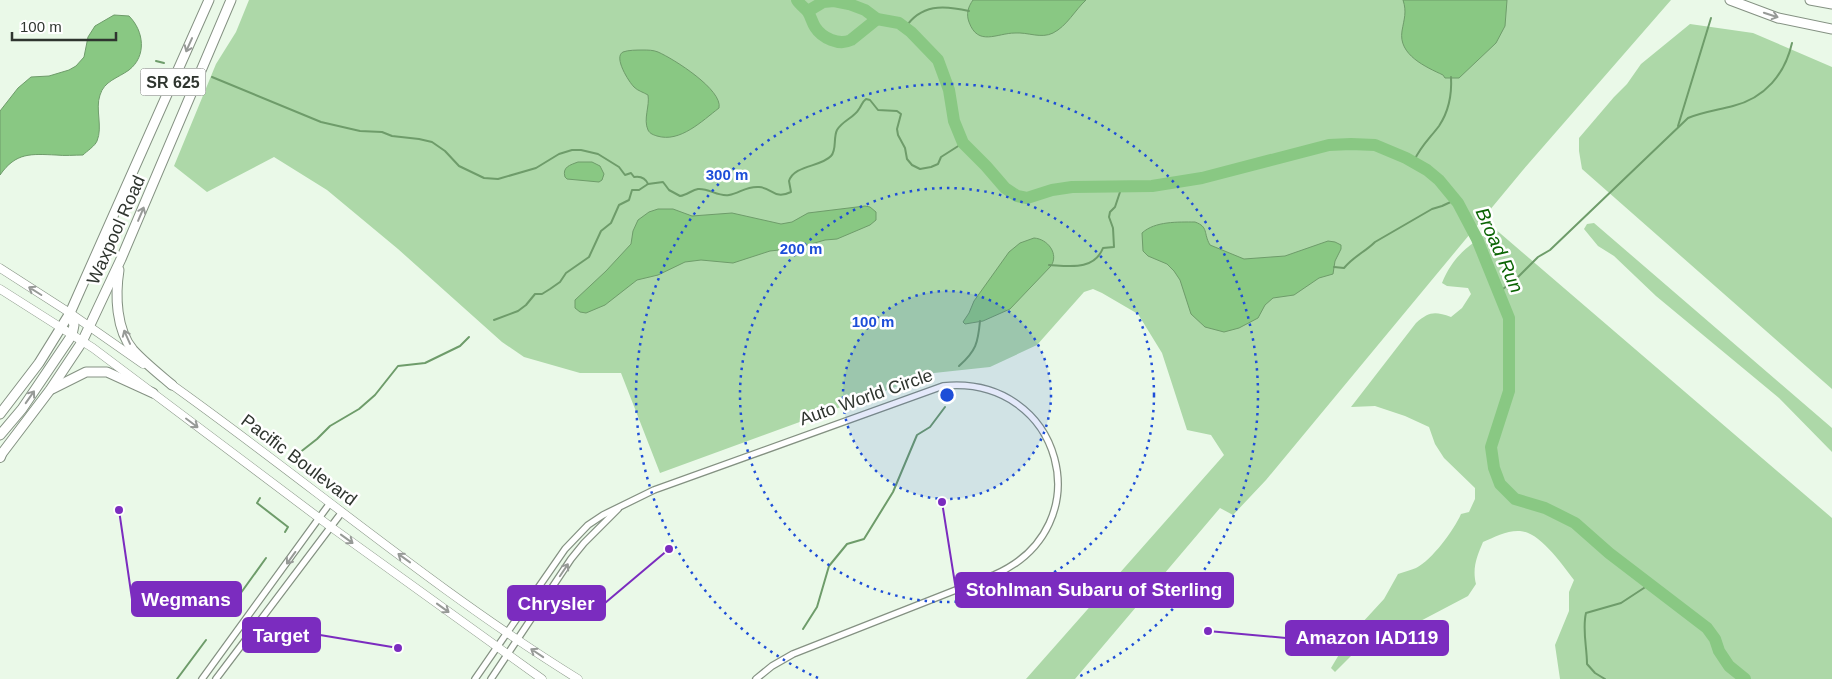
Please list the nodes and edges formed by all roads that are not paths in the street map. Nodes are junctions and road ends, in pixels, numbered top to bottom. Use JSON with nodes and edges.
{"nodes":[{"id":1,"x":209,"y":0,"type":"edge"},
{"id":2,"x":231,"y":0,"type":"edge"},
{"id":3,"x":1730,"y":0,"type":"edge"},
{"id":4,"x":1810,"y":0,"type":"edge"},
{"id":5,"x":1832,"y":4,"type":"edge"},
{"id":6,"x":1832,"y":29,"type":"edge"},
{"id":7,"x":122,"y":259,"type":"junction"},
{"id":8,"x":0,"y":268,"type":"edge"},
{"id":9,"x":0,"y":289,"type":"edge"},
{"id":10,"x":70,"y":313,"type":"junction"},
{"id":11,"x":89,"y":327,"type":"junction"},
{"id":12,"x":61,"y":328,"type":"junction"},
{"id":13,"x":72,"y":335,"type":"junction"},
{"id":14,"x":82,"y":342,"type":"junction"},
{"id":15,"x":172,"y":385,"type":"junction"},
{"id":16,"x":50,"y":390,"type":"junction"},
{"id":17,"x":153,"y":393,"type":"junction"},
{"id":18,"x":0,"y":414,"type":"edge"},
{"id":19,"x":0,"y":435,"type":"edge"},
{"id":20,"x":0,"y":456,"type":"edge"},
{"id":21,"x":330,"y":503,"type":"junction"},
{"id":22,"x":622,"y":506,"type":"junction"},
{"id":23,"x":342,"y":512,"type":"junction"},
{"id":24,"x":320,"y":519,"type":"junction"},
{"id":25,"x":331,"y":527,"type":"junction"},
{"id":26,"x":506,"y":632,"type":"junction"},
{"id":27,"x":517,"y":639,"type":"junction"},
{"id":28,"x":496,"y":647,"type":"junction"},
{"id":29,"x":508,"y":654,"type":"junction"},
{"id":30,"x":202,"y":679,"type":"edge"},
{"id":31,"x":216,"y":679,"type":"edge"},
{"id":32,"x":475,"y":679,"type":"edge"},
{"id":33,"x":491,"y":679,"type":"edge"},
{"id":34,"x":542,"y":679,"type":"edge"},
{"id":35,"x":578,"y":679,"type":"edge"},
{"id":36,"x":756,"y":679,"type":"edge"}],
"edges":[{"from":1,"to":10,"type":"main road","name":"Waxpool Road","number":"SR 625","one_way":true},
{"from":7,"to":2,"type":"main road","name":"Waxpool Road","number":"SR 625","one_way":true},
{"from":3,"to":6,"type":"main road","one_way":true},
{"from":4,"to":5,"type":"main road"},
{"from":7,"to":11,"type":"main road","name":"Waxpool Road","number":"SR 625"},
{"from":15,"to":7,"type":"main road","one_way":true},
{"from":10,"to":8,"type":"main road","name":"Pacific Boulevard","one_way":true},
{"from":9,"to":12,"type":"main road","name":"Pacific Boulevard"},
{"from":10,"to":11,"type":"main road","name":"Pacific Boulevard"},
{"from":10,"to":12,"type":"main road","name":"Waxpool Road","number":"SR 625"},
{"from":10,"to":13,"type":"main road"},
{"from":11,"to":14,"type":"main road","name":"Waxpool Road","number":"SR 625"},
{"from":11,"to":15,"type":"main road","name":"Pacific Boulevard"},
{"from":12,"to":13,"type":"main road","name":"Pacific Boulevard"},
{"from":12,"to":18,"type":"main road","name":"Waxpool Road","number":"SR 625"},
{"from":13,"to":14,"type":"main road","name":"Pacific Boulevard"},
{"from":19,"to":13,"type":"main road","one_way":true},
{"from":14,"to":16,"type":"main road","name":"Waxpool Road","number":"SR 625"},
{"from":14,"to":17,"type":"main road","name":"Pacific Boulevard"},
{"from":15,"to":21,"type":"main road","name":"Pacific Boulevard"},
{"from":16,"to":17,"type":"main road"},
{"from":16,"to":20,"type":"main road","name":"Waxpool Road","number":"SR 625"},
{"from":17,"to":24,"type":"main road","name":"Pacific Boulevard","one_way":true},
{"from":21,"to":23,"type":"main road","name":"Pacific Boulevard"},
{"from":21,"to":24,"type":"street"},
{"from":22,"to":26,"type":"street","name":"Auto World Circle"},
{"from":27,"to":22,"type":"street","name":"Auto World Circle","one_way":true},
{"from":22,"to":36,"type":"street","name":"Auto World Circle"},
{"from":23,"to":25,"type":"street"},
{"from":26,"to":23,"type":"main road","name":"Pacific Boulevard","one_way":true},
{"from":24,"to":25,"type":"main road","name":"Pacific Boulevard"},
{"from":24,"to":30,"type":"street","one_way":true},
{"from":25,"to":28,"type":"main road","name":"Pacific Boulevard","one_way":true},
{"from":25,"to":31,"type":"street"},
{"from":26,"to":27,"type":"main road","name":"Pacific Boulevard"},
{"from":26,"to":28,"type":"street","name":"Auto World Circle"},
{"from":27,"to":29,"type":"street","name":"Auto World Circle"},
{"from":35,"to":27,"type":"main road","name":"Pacific Boulevard","one_way":true},
{"from":28,"to":29,"type":"main road","name":"Pacific Boulevard"},
{"from":28,"to":32,"type":"street","name":"Auto World Circle"},
{"from":29,"to":33,"type":"street","name":"Auto World Circle"},
{"from":29,"to":34,"type":"main road","name":"Pacific Boulevard"}]}
